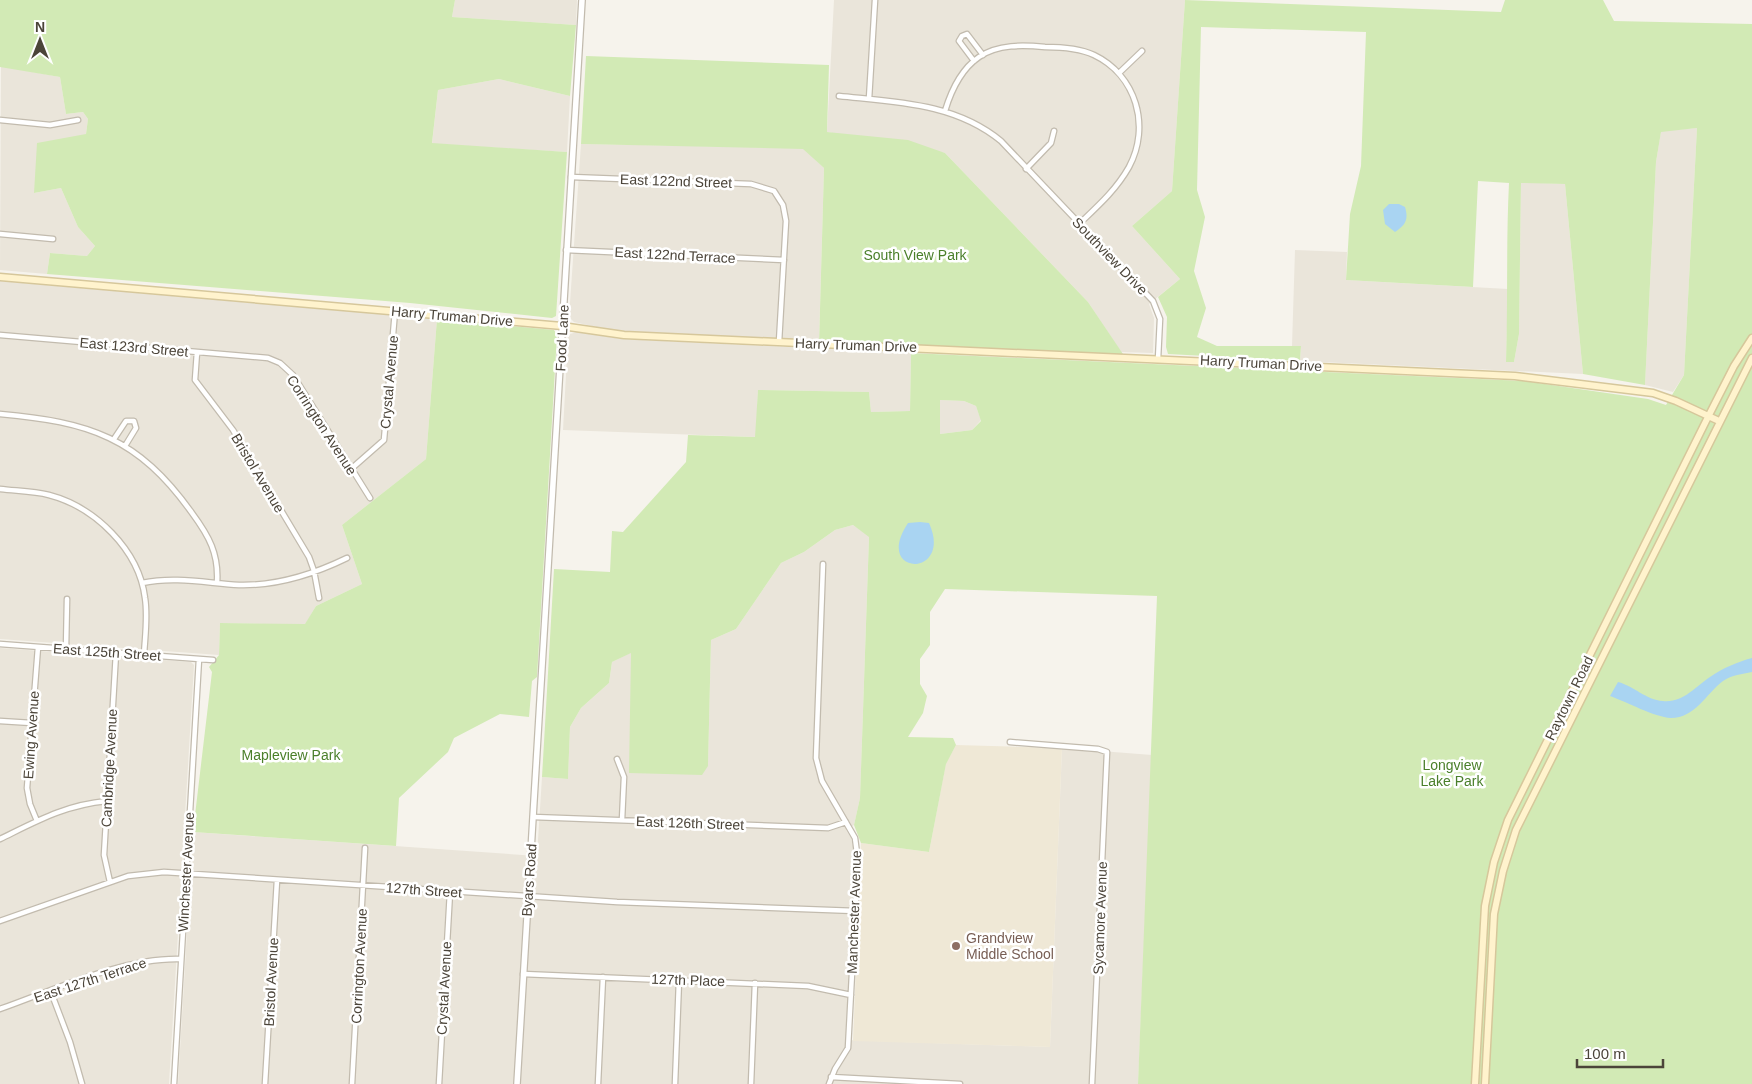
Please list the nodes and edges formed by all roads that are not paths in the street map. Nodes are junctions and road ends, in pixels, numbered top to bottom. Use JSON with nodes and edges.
{"nodes":[{"id":1,"x":582,"y":0,"type":"edge"},
{"id":2,"x":875,"y":0,"type":"edge"},
{"id":3,"x":1142,"y":51,"type":"dead end"},
{"id":4,"x":983,"y":55,"type":"junction"},
{"id":5,"x":974,"y":61,"type":"junction"},
{"id":6,"x":1119,"y":73,"type":"junction"},
{"id":7,"x":839,"y":96,"type":"dead end"},
{"id":8,"x":869,"y":99,"type":"junction"},
{"id":9,"x":945,"y":111,"type":"junction"},
{"id":10,"x":0,"y":120,"type":"edge"},
{"id":11,"x":78,"y":120,"type":"dead end"},
{"id":12,"x":1054,"y":131,"type":"dead end"},
{"id":13,"x":1026,"y":169,"type":"junction"},
{"id":14,"x":570,"y":177,"type":"junction"},
{"id":15,"x":1079,"y":224,"type":"junction"},
{"id":16,"x":0,"y":234,"type":"edge"},
{"id":17,"x":53,"y":239,"type":"dead end"},
{"id":18,"x":566,"y":250,"type":"junction"},
{"id":19,"x":784,"y":260,"type":"junction"},
{"id":20,"x":0,"y":277,"type":"edge"},
{"id":21,"x":395,"y":311,"type":"junction"},
{"id":22,"x":562,"y":326,"type":"junction"},
{"id":23,"x":0,"y":335,"type":"edge"},
{"id":24,"x":1752,"y":338,"type":"edge"},
{"id":25,"x":779,"y":342,"type":"junction"},
{"id":26,"x":197,"y":352,"type":"junction"},
{"id":27,"x":268,"y":358,"type":"joint"},
{"id":28,"x":1752,"y":358,"type":"edge"},
{"id":29,"x":1158,"y":359,"type":"junction"},
{"id":30,"x":0,"y":414,"type":"edge"},
{"id":31,"x":1708,"y":417,"type":"junction"},
{"id":32,"x":1719,"y":421,"type":"junction"},
{"id":33,"x":114,"y":439,"type":"junction"},
{"id":34,"x":125,"y":446,"type":"junction"},
{"id":35,"x":351,"y":469,"type":"junction"},
{"id":36,"x":0,"y":490,"type":"edge"},
{"id":37,"x":370,"y":498,"type":"dead end"},
{"id":38,"x":347,"y":558,"type":"dead end"},
{"id":39,"x":823,"y":564,"type":"dead end"},
{"id":40,"x":314,"y":571,"type":"junction"},
{"id":41,"x":142,"y":583,"type":"junction"},
{"id":42,"x":217,"y":583,"type":"junction"},
{"id":43,"x":319,"y":598,"type":"dead end"},
{"id":44,"x":67,"y":599,"type":"dead end"},
{"id":45,"x":0,"y":644,"type":"edge"},
{"id":46,"x":38,"y":647,"type":"junction"},
{"id":47,"x":66,"y":649,"type":"junction"},
{"id":48,"x":116,"y":653,"type":"junction"},
{"id":49,"x":144,"y":655,"type":"junction"},
{"id":50,"x":199,"y":659,"type":"junction"},
{"id":51,"x":213,"y":660,"type":"dead end"},
{"id":52,"x":542,"y":676,"type":"joint"},
{"id":53,"x":0,"y":721,"type":"edge"},
{"id":54,"x":32,"y":723,"type":"junction"},
{"id":55,"x":1010,"y":742,"type":"dead end"},
{"id":56,"x":618,"y":759,"type":"dead end"},
{"id":57,"x":107,"y":801,"type":"junction"},
{"id":58,"x":533,"y":817,"type":"junction"},
{"id":59,"x":622,"y":820,"type":"junction"},
{"id":60,"x":37,"y":821,"type":"junction"},
{"id":61,"x":846,"y":822,"type":"junction"},
{"id":62,"x":0,"y":839,"type":"edge"},
{"id":63,"x":365,"y":848,"type":"dead end"},
{"id":64,"x":186,"y":872,"type":"junction"},
{"id":65,"x":277,"y":880,"type":"junction"},
{"id":66,"x":110,"y":882,"type":"junction"},
{"id":67,"x":364,"y":887,"type":"junction"},
{"id":68,"x":450,"y":892,"type":"junction"},
{"id":69,"x":528,"y":897,"type":"junction"},
{"id":70,"x":856,"y":911,"type":"junction"},
{"id":71,"x":0,"y":921,"type":"edge"},
{"id":72,"x":181,"y":959,"type":"junction"},
{"id":73,"x":523,"y":974,"type":"junction"},
{"id":74,"x":603,"y":977,"type":"junction"},
{"id":75,"x":679,"y":980,"type":"junction"},
{"id":76,"x":755,"y":983,"type":"junction"},
{"id":77,"x":51,"y":992,"type":"junction"},
{"id":78,"x":852,"y":995,"type":"junction"},
{"id":79,"x":0,"y":1009,"type":"edge"},
{"id":80,"x":831,"y":1077,"type":"junction"},
{"id":81,"x":82,"y":1084,"type":"edge"},
{"id":82,"x":174,"y":1084,"type":"edge"},
{"id":83,"x":265,"y":1084,"type":"edge"},
{"id":84,"x":352,"y":1084,"type":"edge"},
{"id":85,"x":439,"y":1084,"type":"edge"},
{"id":86,"x":517,"y":1084,"type":"edge"},
{"id":87,"x":598,"y":1084,"type":"edge"},
{"id":88,"x":675,"y":1084,"type":"edge"},
{"id":89,"x":751,"y":1084,"type":"edge"},
{"id":90,"x":829,"y":1084,"type":"edge"},
{"id":91,"x":960,"y":1084,"type":"edge"},
{"id":92,"x":1092,"y":1084,"type":"edge"},
{"id":93,"x":1475,"y":1084,"type":"edge"},
{"id":94,"x":1485,"y":1084,"type":"edge"}],
"edges":[{"from":1,"to":14,"type":"street","name":"Food Lane"},
{"from":2,"to":8,"type":"street"},
{"from":3,"to":6,"type":"street"},
{"from":4,"to":5,"type":"street"},
{"from":4,"to":5,"type":"street"},
{"from":4,"to":6,"type":"street"},
{"from":5,"to":9,"type":"street"},
{"from":6,"to":15,"type":"street"},
{"from":7,"to":8,"type":"street","name":"Southview Drive"},
{"from":8,"to":9,"type":"street","name":"Southview Drive"},
{"from":9,"to":13,"type":"street","name":"Southview Drive"},
{"from":10,"to":11,"type":"street"},
{"from":12,"to":13,"type":"street"},
{"from":13,"to":15,"type":"street","name":"Southview Drive"},
{"from":14,"to":18,"type":"street","name":"Food Lane"},
{"from":14,"to":19,"type":"street","name":"East 122nd Street"},
{"from":15,"to":29,"type":"street","name":"Southview Drive"},
{"from":16,"to":17,"type":"street"},
{"from":18,"to":19,"type":"street","name":"East 122nd Terrace"},
{"from":18,"to":22,"type":"street","name":"Food Lane"},
{"from":19,"to":25,"type":"street"},
{"from":20,"to":21,"type":"main road","name":"Harry Truman Drive"},
{"from":21,"to":22,"type":"main road","name":"Harry Truman Drive"},
{"from":21,"to":35,"type":"street","name":"Crystal Avenue"},
{"from":22,"to":25,"type":"main road","name":"Harry Truman Drive"},
{"from":22,"to":52,"type":"street","name":"Food Lane"},
{"from":23,"to":26,"type":"street","name":"East 123rd Street"},
{"from":24,"to":31,"type":"main road","name":"Raytown Road"},
{"from":25,"to":29,"type":"main road","name":"Harry Truman Drive"},
{"from":26,"to":27,"type":"street","name":"East 123rd Street"},
{"from":26,"to":40,"type":"street","name":"Bristol Avenue"},
{"from":27,"to":35,"type":"street","name":"Corrington Avenue"},
{"from":28,"to":32,"type":"main road","name":"Raytown Road"},
{"from":29,"to":31,"type":"main road","name":"Harry Truman Drive"},
{"from":30,"to":33,"type":"street"},
{"from":31,"to":32,"type":"main road","name":"Harry Truman Drive"},
{"from":31,"to":93,"type":"main road","name":"Raytown Road"},
{"from":32,"to":94,"type":"main road","name":"Raytown Road"},
{"from":33,"to":34,"type":"street"},
{"from":33,"to":34,"type":"street"},
{"from":34,"to":42,"type":"street"},
{"from":35,"to":37,"type":"street","name":"Corrington Avenue"},
{"from":36,"to":41,"type":"street"},
{"from":38,"to":40,"type":"street"},
{"from":39,"to":61,"type":"street","name":"Manchester Avenue"},
{"from":40,"to":42,"type":"street"},
{"from":40,"to":43,"type":"street","name":"Bristol Avenue"},
{"from":41,"to":42,"type":"street"},
{"from":41,"to":49,"type":"street"},
{"from":44,"to":47,"type":"street"},
{"from":45,"to":46,"type":"street","name":"East 125th Street"},
{"from":46,"to":47,"type":"street","name":"East 125th Street"},
{"from":46,"to":54,"type":"street","name":"Ewing Avenue"},
{"from":47,"to":48,"type":"street","name":"East 125th Street"},
{"from":48,"to":49,"type":"street","name":"East 125th Street"},
{"from":48,"to":57,"type":"street","name":"Cambridge Avenue"},
{"from":49,"to":50,"type":"street","name":"East 125th Street"},
{"from":50,"to":51,"type":"street","name":"East 125th Street"},
{"from":50,"to":64,"type":"street","name":"Winchester Avenue"},
{"from":52,"to":58,"type":"street","name":"Byars Road"},
{"from":53,"to":54,"type":"street"},
{"from":54,"to":60,"type":"street","name":"Ewing Avenue"},
{"from":55,"to":92,"type":"street","name":"Sycamore Avenue"},
{"from":56,"to":59,"type":"street"},
{"from":57,"to":60,"type":"street"},
{"from":57,"to":66,"type":"street","name":"Cambridge Avenue"},
{"from":58,"to":59,"type":"street","name":"East 126th Street"},
{"from":58,"to":69,"type":"street","name":"Byars Road"},
{"from":59,"to":61,"type":"street","name":"East 126th Street"},
{"from":60,"to":62,"type":"street"},
{"from":61,"to":70,"type":"street","name":"Manchester Avenue"},
{"from":63,"to":67,"type":"street","name":"Corrington Avenue"},
{"from":64,"to":65,"type":"street","name":"127th Street"},
{"from":64,"to":66,"type":"street","name":"127th Street"},
{"from":64,"to":72,"type":"street","name":"Winchester Avenue"},
{"from":65,"to":67,"type":"street","name":"127th Street"},
{"from":65,"to":83,"type":"street","name":"Bristol Avenue"},
{"from":66,"to":71,"type":"street","name":"127th Street"},
{"from":67,"to":68,"type":"street","name":"127th Street"},
{"from":67,"to":84,"type":"street","name":"Corrington Avenue"},
{"from":68,"to":69,"type":"street","name":"127th Street"},
{"from":68,"to":85,"type":"street","name":"Crystal Avenue"},
{"from":69,"to":70,"type":"street","name":"127th Street"},
{"from":69,"to":73,"type":"street","name":"Byars Road"},
{"from":70,"to":78,"type":"street","name":"Manchester Avenue"},
{"from":72,"to":77,"type":"street","name":"East 127th Terrace"},
{"from":72,"to":82,"type":"street","name":"Winchester Avenue"},
{"from":73,"to":74,"type":"street","name":"127th Place"},
{"from":73,"to":86,"type":"street","name":"Byars Road"},
{"from":74,"to":75,"type":"street","name":"127th Place"},
{"from":74,"to":87,"type":"street"},
{"from":75,"to":76,"type":"street","name":"127th Place"},
{"from":75,"to":88,"type":"street"},
{"from":76,"to":78,"type":"street","name":"127th Place"},
{"from":76,"to":89,"type":"street"},
{"from":77,"to":79,"type":"street","name":"East 127th Terrace"},
{"from":77,"to":81,"type":"street"},
{"from":78,"to":80,"type":"street","name":"Manchester Avenue"},
{"from":80,"to":90,"type":"street","name":"Manchester Avenue"},
{"from":80,"to":91,"type":"street"}]}
